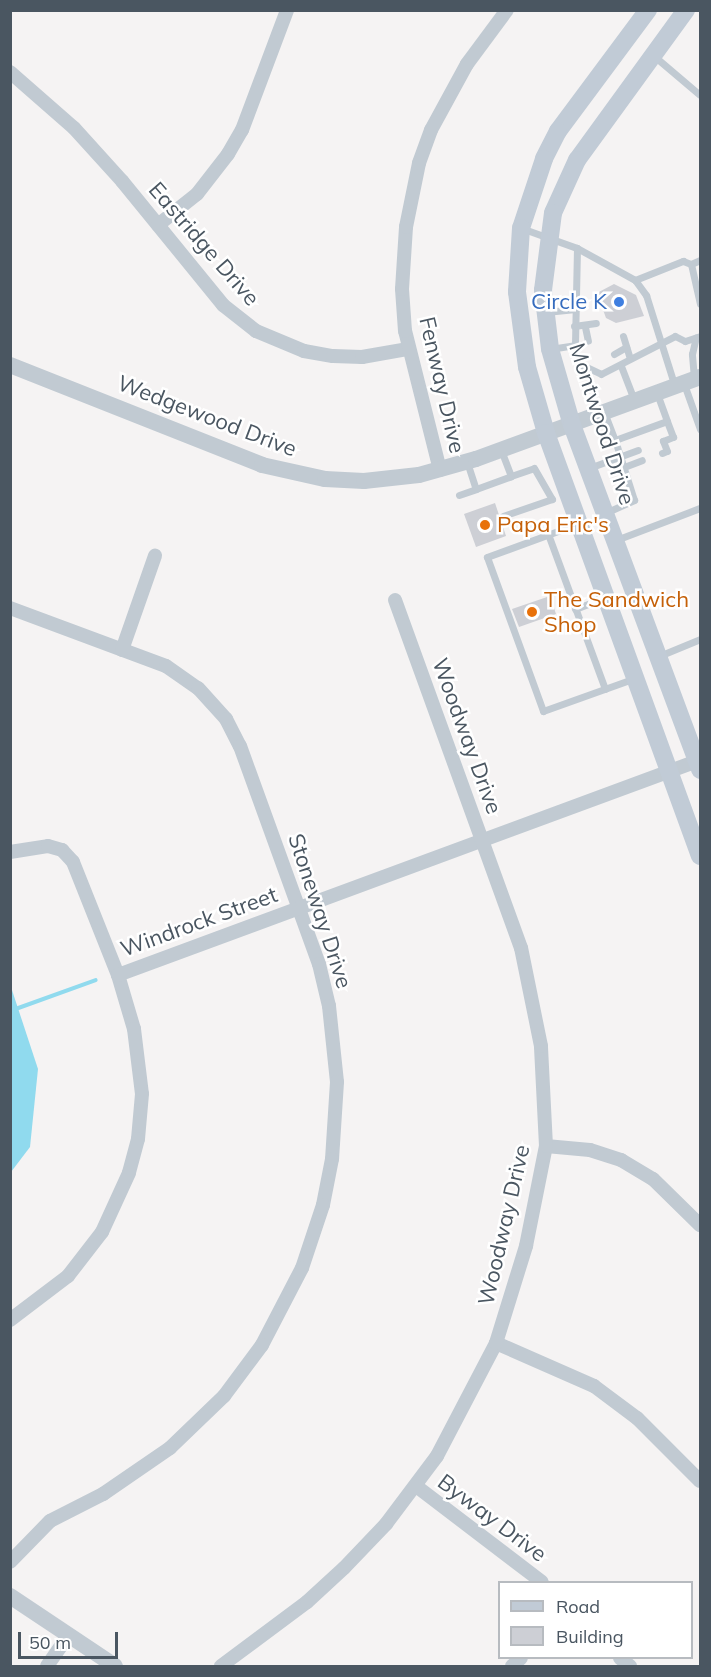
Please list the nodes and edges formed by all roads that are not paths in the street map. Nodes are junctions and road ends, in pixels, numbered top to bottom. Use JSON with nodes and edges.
{"nodes":[{"id":1,"x":507,"y":10,"type":"edge"},
{"id":2,"x":648,"y":10,"type":"edge"},
{"id":3,"x":686,"y":10,"type":"edge"},
{"id":4,"x":285,"y":11,"type":"edge"},
{"id":5,"x":652,"y":55,"type":"junction"},
{"id":6,"x":10,"y":72,"type":"edge"},
{"id":7,"x":700,"y":95,"type":"edge"},
{"id":8,"x":158,"y":225,"type":"junction"},
{"id":9,"x":521,"y":228,"type":"junction"},
{"id":10,"x":548,"y":237,"type":"junction"},
{"id":11,"x":577,"y":248,"type":"junction"},
{"id":12,"x":700,"y":260,"type":"edge"},
{"id":13,"x":691,"y":264,"type":"junction"},
{"id":14,"x":635,"y":280,"type":"junction"},
{"id":15,"x":699,"y":286,"type":"edge"},
{"id":16,"x":700,"y":304,"type":"edge"},
{"id":17,"x":573,"y":309,"type":"junction"},
{"id":18,"x":545,"y":312,"type":"junction"},
{"id":19,"x":596,"y":323,"type":"dead end"},
{"id":20,"x":574,"y":326,"type":"junction"},
{"id":21,"x":585,"y":327,"type":"junction"},
{"id":22,"x":623,"y":336,"type":"dead end"},
{"id":23,"x":699,"y":340,"type":"edge"},
{"id":24,"x":588,"y":341,"type":"dead end"},
{"id":25,"x":661,"y":342,"type":"junction"},
{"id":26,"x":575,"y":345,"type":"junction"},
{"id":27,"x":626,"y":347,"type":"junction"},
{"id":28,"x":408,"y":349,"type":"junction"},
{"id":29,"x":550,"y":349,"type":"junction"},
{"id":30,"x":614,"y":354,"type":"dead end"},
{"id":31,"x":629,"y":356,"type":"junction"},
{"id":32,"x":10,"y":366,"type":"edge"},
{"id":33,"x":621,"y":366,"type":"junction"},
{"id":34,"x":688,"y":382,"type":"edge"},
{"id":35,"x":657,"y":393,"type":"junction"},
{"id":36,"x":634,"y":402,"type":"junction"},
{"id":37,"x":604,"y":412,"type":"junction"},
{"id":38,"x":667,"y":421,"type":"junction"},
{"id":39,"x":572,"y":425,"type":"junction"},
{"id":40,"x":700,"y":429,"type":"edge"},
{"id":41,"x":546,"y":433,"type":"junction"},
{"id":42,"x":615,"y":440,"type":"junction"},
{"id":43,"x":501,"y":450,"type":"junction"},
{"id":44,"x":638,"y":450,"type":"dead end"},
{"id":45,"x":662,"y":453,"type":"dead end"},
{"id":46,"x":620,"y":457,"type":"junction"},
{"id":47,"x":642,"y":460,"type":"dead end"},
{"id":48,"x":467,"y":462,"type":"junction"},
{"id":49,"x":624,"y":467,"type":"junction"},
{"id":50,"x":589,"y":468,"type":"junction"},
{"id":51,"x":440,"y":470,"type":"junction"},
{"id":52,"x":511,"y":476,"type":"junction"},
{"id":53,"x":476,"y":489,"type":"junction"},
{"id":54,"x":459,"y":495,"type":"dead end"},
{"id":55,"x":560,"y":496,"type":"junction"},
{"id":56,"x":700,"y":508,"type":"edge"},
{"id":57,"x":605,"y":513,"type":"junction"},
{"id":58,"x":503,"y":516,"type":"dead end"},
{"id":59,"x":580,"y":523,"type":"junction"},
{"id":60,"x":548,"y":534,"type":"junction"},
{"id":61,"x":616,"y":540,"type":"junction"},
{"id":62,"x":155,"y":556,"type":"dead end"},
{"id":63,"x":606,"y":598,"type":"junction"},
{"id":64,"x":395,"y":600,"type":"dead end"},
{"id":65,"x":640,"y":605,"type":"junction"},
{"id":66,"x":10,"y":608,"type":"edge"},
{"id":67,"x":575,"y":609,"type":"junction"},
{"id":68,"x":612,"y":615,"type":"junction"},
{"id":69,"x":700,"y":639,"type":"edge"},
{"id":70,"x":122,"y":650,"type":"junction"},
{"id":71,"x":659,"y":656,"type":"junction"},
{"id":72,"x":635,"y":678,"type":"junction"},
{"id":73,"x":605,"y":689,"type":"junction"},
{"id":74,"x":699,"y":764,"type":"edge"},
{"id":75,"x":669,"y":772,"type":"junction"},
{"id":76,"x":483,"y":840,"type":"junction"},
{"id":77,"x":10,"y":852,"type":"edge"},
{"id":78,"x":700,"y":856,"type":"edge"},
{"id":79,"x":301,"y":907,"type":"junction"},
{"id":80,"x":118,"y":975,"type":"junction"},
{"id":81,"x":546,"y":1146,"type":"junction"},
{"id":82,"x":700,"y":1225,"type":"edge"},
{"id":83,"x":10,"y":1320,"type":"edge"},
{"id":84,"x":496,"y":1343,"type":"junction"},
{"id":85,"x":700,"y":1481,"type":"edge"},
{"id":86,"x":416,"y":1486,"type":"junction"},
{"id":87,"x":10,"y":1562,"type":"edge"},
{"id":88,"x":541,"y":1581,"type":"edge"},
{"id":89,"x":10,"y":1596,"type":"edge"},
{"id":90,"x":69,"y":1635,"type":"junction"},
{"id":91,"x":47,"y":1666,"type":"edge"},
{"id":92,"x":115,"y":1666,"type":"edge"},
{"id":93,"x":221,"y":1666,"type":"edge"}],
"edges":[{"from":1,"to":28,"type":"street","name":"Fenway Drive"},
{"from":2,"to":9,"type":"main road"},
{"from":3,"to":5,"type":"main road","name":"Montwood Drive"},
{"from":4,"to":8,"type":"street"},
{"from":5,"to":7,"type":"lane"},
{"from":5,"to":10,"type":"main road","name":"Montwood Drive"},
{"from":6,"to":8,"type":"street","name":"Eastridge Drive"},
{"from":8,"to":28,"type":"street","name":"Eastridge Drive"},
{"from":9,"to":10,"type":"lane"},
{"from":9,"to":41,"type":"main road"},
{"from":10,"to":11,"type":"lane"},
{"from":10,"to":18,"type":"main road","name":"Montwood Drive"},
{"from":11,"to":14,"type":"lane"},
{"from":11,"to":17,"type":"lane"},
{"from":12,"to":13,"type":"lane"},
{"from":13,"to":14,"type":"lane"},
{"from":13,"to":15,"type":"lane"},
{"from":14,"to":25,"type":"lane"},
{"from":15,"to":16,"type":"lane"},
{"from":17,"to":18,"type":"lane"},
{"from":17,"to":20,"type":"lane"},
{"from":18,"to":29,"type":"main road","name":"Montwood Drive"},
{"from":19,"to":21,"type":"lane"},
{"from":20,"to":21,"type":"lane"},
{"from":20,"to":26,"type":"lane"},
{"from":21,"to":24,"type":"lane"},
{"from":22,"to":27,"type":"lane"},
{"from":23,"to":25,"type":"lane"},
{"from":23,"to":34,"type":"lane"},
{"from":25,"to":31,"type":"lane"},
{"from":25,"to":34,"type":"lane"},
{"from":26,"to":29,"type":"lane"},
{"from":26,"to":33,"type":"lane"},
{"from":27,"to":30,"type":"lane"},
{"from":27,"to":31,"type":"lane"},
{"from":28,"to":51,"type":"street","name":"Fenway Drive"},
{"from":29,"to":39,"type":"main road","name":"Montwood Drive"},
{"from":31,"to":33,"type":"lane"},
{"from":32,"to":51,"type":"street","name":"Wedgewood Drive"},
{"from":33,"to":36,"type":"lane"},
{"from":34,"to":35,"type":"street","name":"Wedgewood Drive"},
{"from":34,"to":40,"type":"lane"},
{"from":35,"to":36,"type":"street","name":"Wedgewood Drive"},
{"from":35,"to":38,"type":"lane"},
{"from":36,"to":37,"type":"street","name":"Wedgewood Drive"},
{"from":37,"to":39,"type":"street","name":"Wedgewood Drive"},
{"from":37,"to":42,"type":"lane"},
{"from":38,"to":42,"type":"lane"},
{"from":38,"to":45,"type":"lane"},
{"from":39,"to":41,"type":"street","name":"Wedgewood Drive"},
{"from":39,"to":50,"type":"main road","name":"Montwood Drive"},
{"from":41,"to":43,"type":"street","name":"Wedgewood Drive"},
{"from":41,"to":55,"type":"main road"},
{"from":42,"to":46,"type":"lane"},
{"from":43,"to":48,"type":"street","name":"Wedgewood Drive"},
{"from":43,"to":52,"type":"lane"},
{"from":44,"to":46,"type":"lane"},
{"from":46,"to":49,"type":"lane"},
{"from":46,"to":50,"type":"lane"},
{"from":47,"to":49,"type":"lane"},
{"from":48,"to":51,"type":"street","name":"Wedgewood Drive"},
{"from":48,"to":53,"type":"lane"},
{"from":49,"to":57,"type":"lane"},
{"from":50,"to":57,"type":"main road","name":"Montwood Drive"},
{"from":52,"to":53,"type":"lane"},
{"from":52,"to":55,"type":"lane"},
{"from":53,"to":54,"type":"lane"},
{"from":55,"to":58,"type":"lane"},
{"from":55,"to":59,"type":"main road"},
{"from":56,"to":61,"type":"lane"},
{"from":57,"to":61,"type":"main road","name":"Montwood Drive"},
{"from":59,"to":60,"type":"lane"},
{"from":59,"to":63,"type":"main road"},
{"from":60,"to":67,"type":"lane"},
{"from":60,"to":73,"type":"lane"},
{"from":61,"to":65,"type":"main road","name":"Montwood Drive"},
{"from":62,"to":70,"type":"street"},
{"from":63,"to":67,"type":"lane"},
{"from":63,"to":68,"type":"main road"},
{"from":64,"to":76,"type":"street","name":"Woodway Drive"},
{"from":65,"to":68,"type":"main road"},
{"from":65,"to":71,"type":"main road","name":"Montwood Drive"},
{"from":66,"to":70,"type":"street","name":"Stoneway Drive"},
{"from":67,"to":73,"type":"lane"},
{"from":68,"to":72,"type":"main road"},
{"from":69,"to":71,"type":"lane"},
{"from":70,"to":79,"type":"street","name":"Stoneway Drive"},
{"from":71,"to":74,"type":"main road","name":"Montwood Drive"},
{"from":72,"to":73,"type":"lane"},
{"from":72,"to":75,"type":"main road"},
{"from":74,"to":75,"type":"street","name":"Windrock Street"},
{"from":75,"to":76,"type":"street","name":"Windrock Street"},
{"from":75,"to":78,"type":"main road"},
{"from":76,"to":79,"type":"street","name":"Windrock Street"},
{"from":76,"to":81,"type":"street","name":"Woodway Drive"},
{"from":77,"to":80,"type":"street"},
{"from":79,"to":80,"type":"street","name":"Windrock Street"},
{"from":79,"to":87,"type":"street","name":"Stoneway Drive"},
{"from":80,"to":83,"type":"street"},
{"from":81,"to":82,"type":"street"},
{"from":81,"to":84,"type":"street","name":"Woodway Drive"},
{"from":84,"to":85,"type":"street"},
{"from":84,"to":86,"type":"street","name":"Woodway Drive"},
{"from":86,"to":88,"type":"street","name":"Byway Drive"},
{"from":86,"to":93,"type":"street","name":"Woodway Drive"},
{"from":89,"to":90,"type":"street"},
{"from":90,"to":91,"type":"street"},
{"from":90,"to":92,"type":"street"}]}
